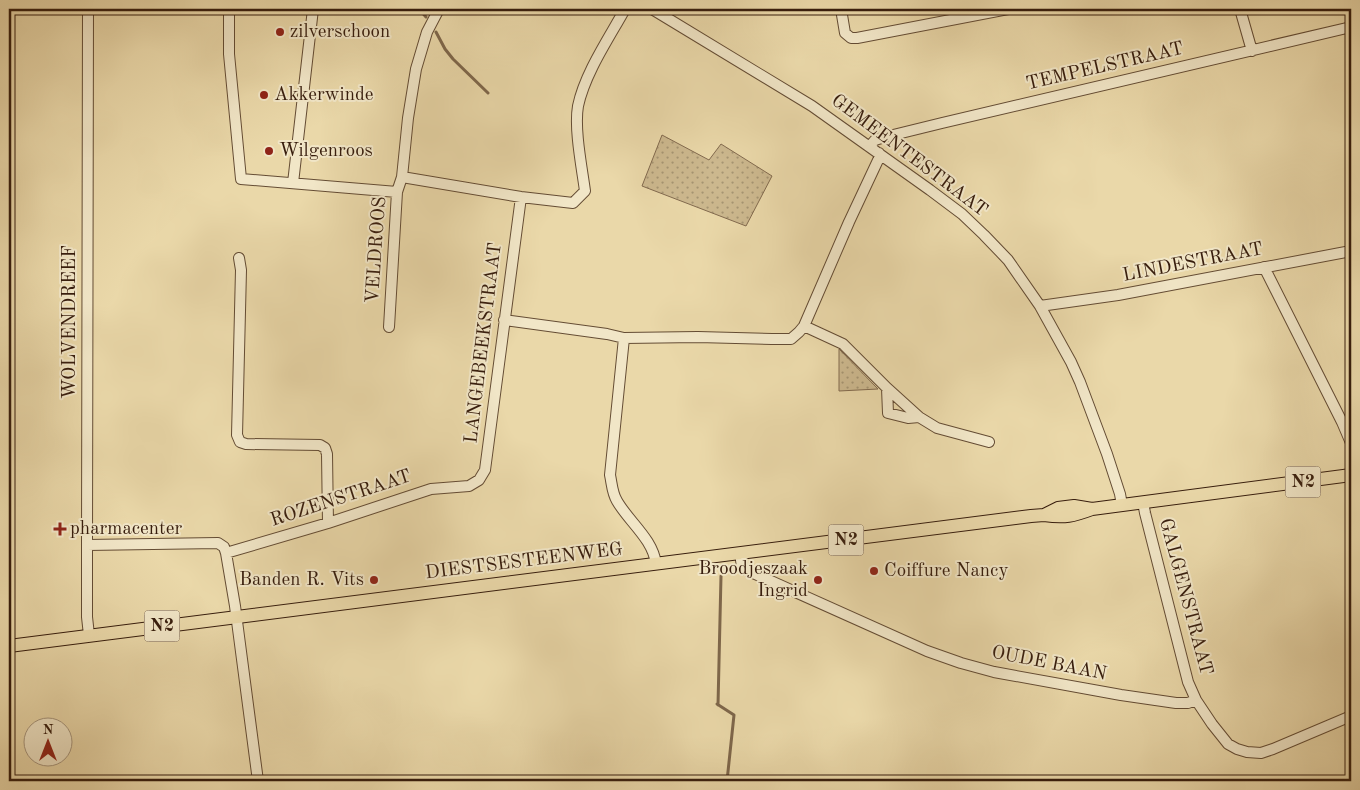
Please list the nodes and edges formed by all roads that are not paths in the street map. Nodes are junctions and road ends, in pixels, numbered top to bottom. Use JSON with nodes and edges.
{"nodes":[{"id":1,"x":88,"y":9,"type":"edge"},
{"id":2,"x":229,"y":9,"type":"edge"},
{"id":3,"x":313,"y":9,"type":"edge"},
{"id":4,"x":439,"y":9,"type":"edge"},
{"id":5,"x":625,"y":9,"type":"edge"},
{"id":6,"x":840,"y":9,"type":"edge"},
{"id":7,"x":1008,"y":9,"type":"edge"},
{"id":8,"x":1240,"y":9,"type":"edge"},
{"id":9,"x":655,"y":10,"type":"edge"},
{"id":10,"x":1351,"y":27,"type":"edge"},
{"id":11,"x":1252,"y":51,"type":"junction"},
{"id":12,"x":870,"y":146,"type":"junction"},
{"id":13,"x":879,"y":153,"type":"junction"},
{"id":14,"x":402,"y":177,"type":"junction"},
{"id":15,"x":293,"y":184,"type":"junction"},
{"id":16,"x":397,"y":192,"type":"junction"},
{"id":17,"x":521,"y":197,"type":"junction"},
{"id":18,"x":1351,"y":251,"type":"edge"},
{"id":19,"x":239,"y":258,"type":"dead end"},
{"id":20,"x":1264,"y":267,"type":"junction"},
{"id":21,"x":1040,"y":306,"type":"junction"},
{"id":22,"x":504,"y":320,"type":"junction"},
{"id":23,"x":804,"y":326,"type":"junction"},
{"id":24,"x":389,"y":327,"type":"dead end"},
{"id":25,"x":624,"y":338,"type":"junction"},
{"id":26,"x":887,"y":388,"type":"junction"},
{"id":27,"x":919,"y":417,"type":"junction"},
{"id":28,"x":989,"y":442,"type":"dead end"},
{"id":29,"x":1351,"y":442,"type":"edge"},
{"id":30,"x":1351,"y":475,"type":"edge"},
{"id":31,"x":469,"y":486,"type":"joint"},
{"id":32,"x":1143,"y":502,"type":"junction"},
{"id":33,"x":1122,"y":505,"type":"junction"},
{"id":34,"x":328,"y":523,"type":"junction"},
{"id":35,"x":87,"y":545,"type":"junction"},
{"id":36,"x":740,"y":553,"type":"junction"},
{"id":37,"x":226,"y":554,"type":"junction"},
{"id":38,"x":656,"y":564,"type":"junction"},
{"id":39,"x":236,"y":617,"type":"junction"},
{"id":40,"x":89,"y":635,"type":"junction"},
{"id":41,"x":9,"y":646,"type":"edge"},
{"id":42,"x":1196,"y":700,"type":"junction"},
{"id":43,"x":1351,"y":716,"type":"edge"},
{"id":44,"x":258,"y":781,"type":"edge"}],
"edges":[{"from":1,"to":35,"type":"street","name":"WOLVENDREEF"},
{"from":2,"to":15,"type":"street"},
{"from":3,"to":15,"type":"street"},
{"from":4,"to":14,"type":"street","name":"VELDROOS"},
{"from":5,"to":17,"type":"street"},
{"from":6,"to":7,"type":"street"},
{"from":8,"to":11,"type":"street"},
{"from":9,"to":12,"type":"street","name":"GEMEENTESTRAAT"},
{"from":10,"to":11,"type":"street","name":"TEMPELSTRAAT"},
{"from":11,"to":12,"type":"street","name":"TEMPELSTRAAT"},
{"from":12,"to":13,"type":"street","name":"GEMEENTESTRAAT"},
{"from":13,"to":21,"type":"street","name":"GEMEENTESTRAAT"},
{"from":13,"to":23,"type":"street"},
{"from":14,"to":16,"type":"street","name":"VELDROOS"},
{"from":14,"to":17,"type":"street"},
{"from":15,"to":16,"type":"street"},
{"from":16,"to":24,"type":"street","name":"VELDROOS"},
{"from":17,"to":22,"type":"street","name":"LANGEBEEKSTRAAT"},
{"from":18,"to":20,"type":"street","name":"LINDESTRAAT"},
{"from":19,"to":34,"type":"street"},
{"from":20,"to":21,"type":"street","name":"LINDESTRAAT"},
{"from":20,"to":29,"type":"street"},
{"from":21,"to":33,"type":"street","name":"GEMEENTESTRAAT"},
{"from":22,"to":25,"type":"street"},
{"from":22,"to":31,"type":"street","name":"LANGEBEEKSTRAAT"},
{"from":23,"to":25,"type":"street"},
{"from":23,"to":26,"type":"street"},
{"from":25,"to":38,"type":"street"},
{"from":26,"to":27,"type":"street"},
{"from":26,"to":27,"type":"street"},
{"from":27,"to":28,"type":"street"},
{"from":30,"to":32,"type":"main road","name":"DIESTSESTEENWEG","number":"N2"},
{"from":31,"to":34,"type":"street","name":"ROZENSTRAAT"},
{"from":32,"to":33,"type":"main road","name":"DIESTSESTEENWEG","number":"N2"},
{"from":32,"to":42,"type":"street","name":"GALGENSTRAAT"},
{"from":33,"to":36,"type":"main road","name":"DIESTSESTEENWEG","number":"N2"},
{"from":34,"to":37,"type":"street","name":"ROZENSTRAAT"},
{"from":35,"to":37,"type":"street"},
{"from":35,"to":40,"type":"street","name":"WOLVENDREEF"},
{"from":36,"to":38,"type":"main road","name":"DIESTSESTEENWEG","number":"N2"},
{"from":36,"to":42,"type":"street","name":"OUDE BAAN"},
{"from":37,"to":39,"type":"street"},
{"from":38,"to":39,"type":"main road","name":"DIESTSESTEENWEG","number":"N2"},
{"from":39,"to":40,"type":"main road","name":"DIESTSESTEENWEG","number":"N2"},
{"from":39,"to":44,"type":"street"},
{"from":40,"to":41,"type":"main road","name":"DIESTSESTEENWEG","number":"N2"},
{"from":42,"to":43,"type":"street"}]}
